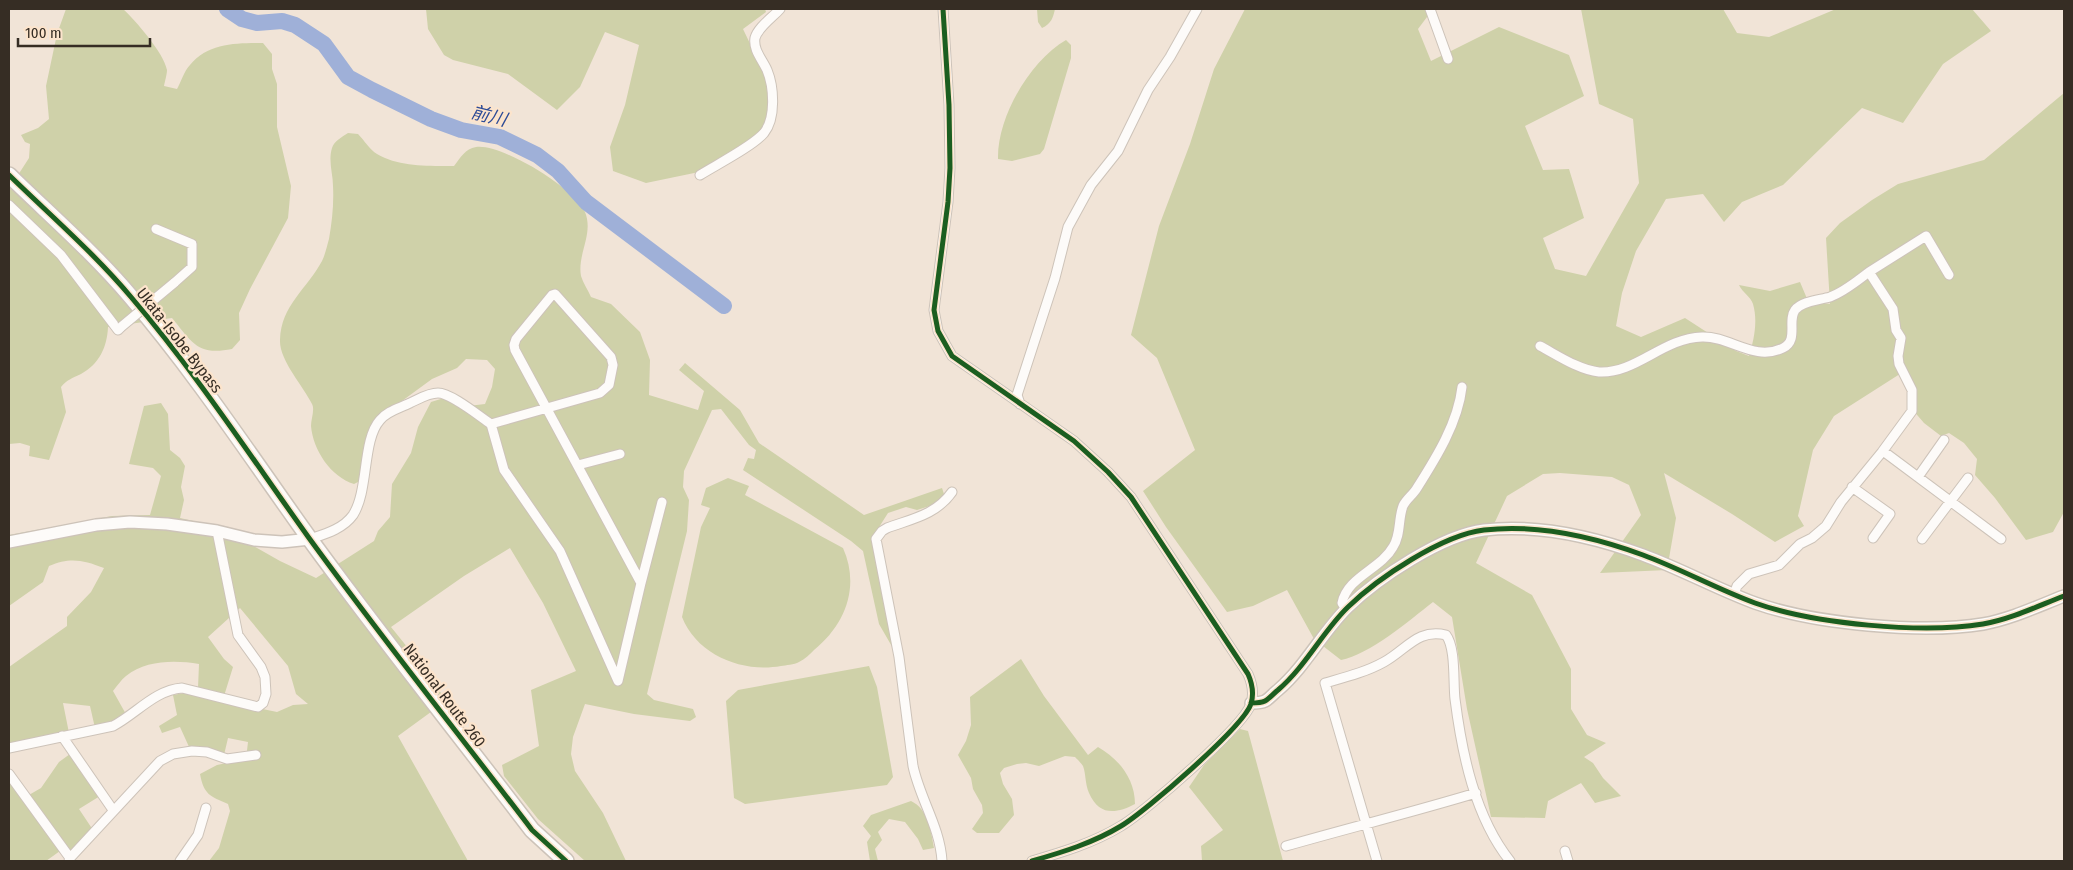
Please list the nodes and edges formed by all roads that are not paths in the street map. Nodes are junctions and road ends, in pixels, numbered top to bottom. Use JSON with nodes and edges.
{"nodes":[{"id":1,"x":780,"y":9,"type":"edge"},
{"id":2,"x":942,"y":9,"type":"edge"},
{"id":3,"x":1197,"y":9,"type":"edge"},
{"id":4,"x":1430,"y":9,"type":"edge"},
{"id":5,"x":1448,"y":59,"type":"dead end"},
{"id":6,"x":9,"y":175,"type":"edge"},
{"id":7,"x":700,"y":175,"type":"dead end"},
{"id":8,"x":9,"y":205,"type":"edge"},
{"id":9,"x":156,"y":229,"type":"dead end"},
{"id":10,"x":1869,"y":272,"type":"junction"},
{"id":11,"x":1949,"y":275,"type":"dead end"},
{"id":12,"x":1540,"y":346,"type":"dead end"},
{"id":13,"x":1462,"y":387,"type":"dead end"},
{"id":14,"x":1020,"y":404,"type":"junction"},
{"id":15,"x":548,"y":408,"type":"junction"},
{"id":16,"x":491,"y":424,"type":"junction"},
{"id":17,"x":1944,"y":440,"type":"dead end"},
{"id":18,"x":1883,"y":451,"type":"junction"},
{"id":19,"x":620,"y":454,"type":"dead end"},
{"id":20,"x":578,"y":465,"type":"junction"},
{"id":21,"x":1918,"y":477,"type":"junction"},
{"id":22,"x":1968,"y":478,"type":"dead end"},
{"id":23,"x":1852,"y":487,"type":"junction"},
{"id":24,"x":952,"y":492,"type":"dead end"},
{"id":25,"x":662,"y":502,"type":"dead end"},
{"id":26,"x":1951,"y":502,"type":"junction"},
{"id":27,"x":217,"y":530,"type":"junction"},
{"id":28,"x":1872,"y":538,"type":"dead end"},
{"id":29,"x":310,"y":539,"type":"junction"},
{"id":30,"x":1922,"y":539,"type":"dead end"},
{"id":31,"x":2001,"y":539,"type":"dead end"},
{"id":32,"x":9,"y":542,"type":"edge"},
{"id":33,"x":642,"y":583,"type":"junction"},
{"id":34,"x":1734,"y":594,"type":"junction"},
{"id":35,"x":2064,"y":596,"type":"edge"},
{"id":36,"x":1346,"y":609,"type":"junction"},
{"id":37,"x":1251,"y":703,"type":"junction"},
{"id":38,"x":62,"y":736,"type":"junction"},
{"id":39,"x":9,"y":748,"type":"edge"},
{"id":40,"x":256,"y":755,"type":"dead end"},
{"id":41,"x":9,"y":774,"type":"edge"},
{"id":42,"x":1476,"y":793,"type":"junction"},
{"id":43,"x":206,"y":808,"type":"dead end"},
{"id":44,"x":113,"y":810,"type":"junction"},
{"id":45,"x":1366,"y":823,"type":"junction"},
{"id":46,"x":1286,"y":846,"type":"dead end"},
{"id":47,"x":1565,"y":852,"type":"dead end"},
{"id":48,"x":70,"y":860,"type":"edge"},
{"id":49,"x":180,"y":861,"type":"edge"},
{"id":50,"x":566,"y":861,"type":"edge"},
{"id":51,"x":942,"y":861,"type":"edge"},
{"id":52,"x":1032,"y":861,"type":"edge"},
{"id":53,"x":1377,"y":861,"type":"edge"},
{"id":54,"x":1510,"y":861,"type":"edge"},
{"id":55,"x":1568,"y":861,"type":"edge"}],
"edges":[{"from":1,"to":7,"type":"street"},
{"from":2,"to":14,"type":"street"},
{"from":3,"to":14,"type":"street"},
{"from":4,"to":5,"type":"street"},
{"from":6,"to":29,"type":"highway","name":"Ukata-Isobe Bypass"},
{"from":8,"to":9,"type":"street","bridge":true},
{"from":10,"to":11,"type":"street"},
{"from":10,"to":12,"type":"street"},
{"from":10,"to":18,"type":"street"},
{"from":13,"to":36,"type":"street"},
{"from":14,"to":37,"type":"street"},
{"from":15,"to":15,"type":"street"},
{"from":15,"to":16,"type":"street"},
{"from":15,"to":20,"type":"street"},
{"from":16,"to":29,"type":"street"},
{"from":16,"to":33,"type":"street"},
{"from":17,"to":21,"type":"street"},
{"from":18,"to":21,"type":"street"},
{"from":18,"to":23,"type":"street"},
{"from":19,"to":20,"type":"street"},
{"from":20,"to":33,"type":"street"},
{"from":21,"to":26,"type":"street"},
{"from":22,"to":26,"type":"street"},
{"from":23,"to":28,"type":"street"},
{"from":23,"to":34,"type":"street"},
{"from":24,"to":51,"type":"street"},
{"from":25,"to":33,"type":"street"},
{"from":26,"to":30,"type":"street"},
{"from":26,"to":31,"type":"street"},
{"from":27,"to":29,"type":"street"},
{"from":27,"to":32,"type":"street"},
{"from":27,"to":38,"type":"street"},
{"from":29,"to":50,"type":"highway","name":"National Route 260"},
{"from":34,"to":35,"type":"street"},
{"from":34,"to":36,"type":"street"},
{"from":36,"to":37,"type":"street"},
{"from":37,"to":52,"type":"street"},
{"from":38,"to":39,"type":"street"},
{"from":38,"to":44,"type":"street"},
{"from":40,"to":44,"type":"street"},
{"from":41,"to":48,"type":"street"},
{"from":42,"to":45,"type":"street"},
{"from":42,"to":45,"type":"street"},
{"from":42,"to":54,"type":"street"},
{"from":43,"to":49,"type":"street"},
{"from":44,"to":48,"type":"street"},
{"from":45,"to":46,"type":"street"},
{"from":45,"to":53,"type":"street"},
{"from":47,"to":55,"type":"street"}]}
